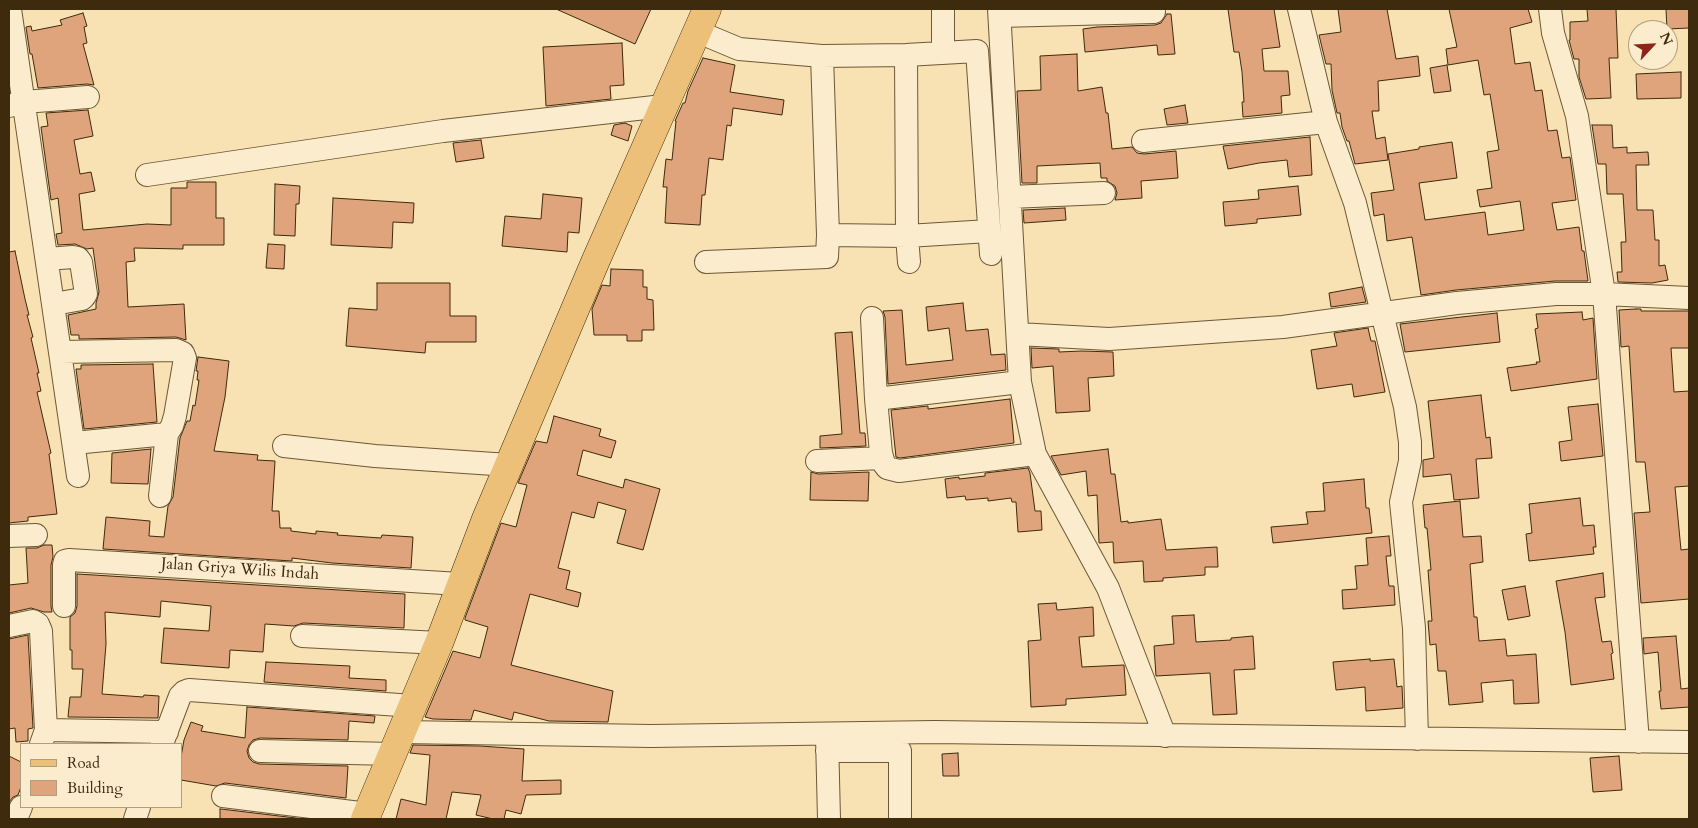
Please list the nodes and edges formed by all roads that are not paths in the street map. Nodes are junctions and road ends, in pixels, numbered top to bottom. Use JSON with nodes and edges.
{"nodes":[{"id":1,"x":10,"y":9,"type":"edge"},
{"id":2,"x":943,"y":9,"type":"edge"},
{"id":3,"x":1299,"y":9,"type":"edge"},
{"id":4,"x":1550,"y":9,"type":"edge"},
{"id":5,"x":1154,"y":12,"type":"dead end"},
{"id":6,"x":999,"y":13,"type":"edge"},
{"id":7,"x":702,"y":20,"type":"edge"},
{"id":8,"x":943,"y":53,"type":"junction"},
{"id":9,"x":906,"y":55,"type":"junction"},
{"id":10,"x":822,"y":56,"type":"junction"},
{"id":11,"x":88,"y":97,"type":"dead end"},
{"id":12,"x":16,"y":104,"type":"edge"},
{"id":13,"x":663,"y":106,"type":"junction"},
{"id":14,"x":1326,"y":122,"type":"junction"},
{"id":15,"x":1144,"y":141,"type":"dead end"},
{"id":16,"x":147,"y":175,"type":"dead end"},
{"id":17,"x":1104,"y":193,"type":"dead end"},
{"id":18,"x":1010,"y":198,"type":"junction"},
{"id":19,"x":989,"y":231,"type":"junction"},
{"id":20,"x":828,"y":235,"type":"junction"},
{"id":21,"x":907,"y":236,"type":"junction"},
{"id":22,"x":991,"y":254,"type":"dead end"},
{"id":23,"x":47,"y":259,"type":"junction"},
{"id":24,"x":706,"y":262,"type":"dead end"},
{"id":25,"x":909,"y":262,"type":"dead end"},
{"id":26,"x":1604,"y":294,"type":"junction"},
{"id":27,"x":1689,"y":298,"type":"edge"},
{"id":28,"x":54,"y":304,"type":"junction"},
{"id":29,"x":1383,"y":314,"type":"junction"},
{"id":30,"x":872,"y":318,"type":"dead end"},
{"id":31,"x":1018,"y":334,"type":"junction"},
{"id":32,"x":61,"y":352,"type":"junction"},
{"id":33,"x":1020,"y":382,"type":"junction"},
{"id":34,"x":876,"y":399,"type":"junction"},
{"id":35,"x":167,"y":434,"type":"junction"},
{"id":36,"x":74,"y":443,"type":"junction"},
{"id":37,"x":284,"y":446,"type":"dead end"},
{"id":38,"x":1036,"y":454,"type":"junction"},
{"id":39,"x":882,"y":458,"type":"junction"},
{"id":40,"x":817,"y":461,"type":"dead end"},
{"id":41,"x":509,"y":465,"type":"junction"},
{"id":42,"x":78,"y":476,"type":"dead end"},
{"id":43,"x":160,"y":496,"type":"dead end"},
{"id":44,"x":36,"y":535,"type":"dead end"},
{"id":45,"x":9,"y":536,"type":"edge"},
{"id":46,"x":460,"y":584,"type":"junction"},
{"id":47,"x":64,"y":606,"type":"dead end"},
{"id":48,"x":9,"y":626,"type":"edge"},
{"id":49,"x":302,"y":636,"type":"dead end"},
{"id":50,"x":439,"y":643,"type":"junction"},
{"id":51,"x":413,"y":706,"type":"junction"},
{"id":52,"x":1165,"y":736,"type":"junction"},
{"id":53,"x":44,"y":737,"type":"edge"},
{"id":54,"x":165,"y":738,"type":"edge"},
{"id":55,"x":1418,"y":739,"type":"junction"},
{"id":56,"x":827,"y":742,"type":"junction"},
{"id":57,"x":1638,"y":742,"type":"junction"},
{"id":58,"x":1689,"y":742,"type":"edge"},
{"id":59,"x":398,"y":743,"type":"junction"},
{"id":60,"x":260,"y":751,"type":"dead end"},
{"id":61,"x":223,"y":796,"type":"dead end"},
{"id":62,"x":367,"y":816,"type":"edge"},
{"id":63,"x":829,"y":819,"type":"edge"},
{"id":64,"x":900,"y":819,"type":"edge"}],
"edges":[{"from":1,"to":12,"type":"street"},
{"from":2,"to":8,"type":"street"},
{"from":3,"to":14,"type":"street"},
{"from":4,"to":26,"type":"street"},
{"from":5,"to":6,"type":"street"},
{"from":6,"to":18,"type":"street"},
{"from":7,"to":10,"type":"street"},
{"from":7,"to":13,"type":"main road"},
{"from":8,"to":9,"type":"street"},
{"from":8,"to":19,"type":"street"},
{"from":9,"to":10,"type":"street"},
{"from":9,"to":21,"type":"street"},
{"from":10,"to":20,"type":"street"},
{"from":11,"to":12,"type":"street"},
{"from":12,"to":23,"type":"street"},
{"from":13,"to":16,"type":"street"},
{"from":13,"to":41,"type":"main road"},
{"from":14,"to":15,"type":"street"},
{"from":14,"to":29,"type":"street"},
{"from":17,"to":18,"type":"street"},
{"from":18,"to":31,"type":"street"},
{"from":19,"to":21,"type":"street"},
{"from":19,"to":22,"type":"street"},
{"from":20,"to":21,"type":"street"},
{"from":20,"to":24,"type":"street"},
{"from":21,"to":25,"type":"street"},
{"from":23,"to":28,"type":"street"},
{"from":23,"to":28,"type":"street"},
{"from":26,"to":27,"type":"street"},
{"from":26,"to":29,"type":"street"},
{"from":26,"to":57,"type":"street"},
{"from":28,"to":32,"type":"street"},
{"from":29,"to":31,"type":"street"},
{"from":29,"to":55,"type":"street"},
{"from":30,"to":34,"type":"street"},
{"from":31,"to":33,"type":"street"},
{"from":32,"to":35,"type":"street"},
{"from":32,"to":36,"type":"street"},
{"from":33,"to":34,"type":"street"},
{"from":33,"to":38,"type":"street"},
{"from":34,"to":39,"type":"street"},
{"from":35,"to":36,"type":"street"},
{"from":35,"to":43,"type":"street"},
{"from":36,"to":42,"type":"street"},
{"from":37,"to":41,"type":"street"},
{"from":38,"to":39,"type":"street"},
{"from":38,"to":52,"type":"street"},
{"from":39,"to":40,"type":"street"},
{"from":41,"to":46,"type":"main road"},
{"from":44,"to":45,"type":"street"},
{"from":46,"to":47,"type":"street","name":"Jalan Griya Wilis Indah"},
{"from":46,"to":50,"type":"main road"},
{"from":48,"to":53,"type":"street"},
{"from":49,"to":50,"type":"street"},
{"from":50,"to":51,"type":"main road"},
{"from":51,"to":54,"type":"street"},
{"from":51,"to":59,"type":"main road"},
{"from":52,"to":55,"type":"street"},
{"from":52,"to":56,"type":"street"},
{"from":53,"to":54,"type":"street"},
{"from":55,"to":57,"type":"street"},
{"from":56,"to":59,"type":"street"},
{"from":56,"to":63,"type":"street"},
{"from":56,"to":64,"type":"street"},
{"from":57,"to":58,"type":"street"},
{"from":59,"to":60,"type":"street"},
{"from":59,"to":62,"type":"main road"},
{"from":61,"to":62,"type":"street"}]}
